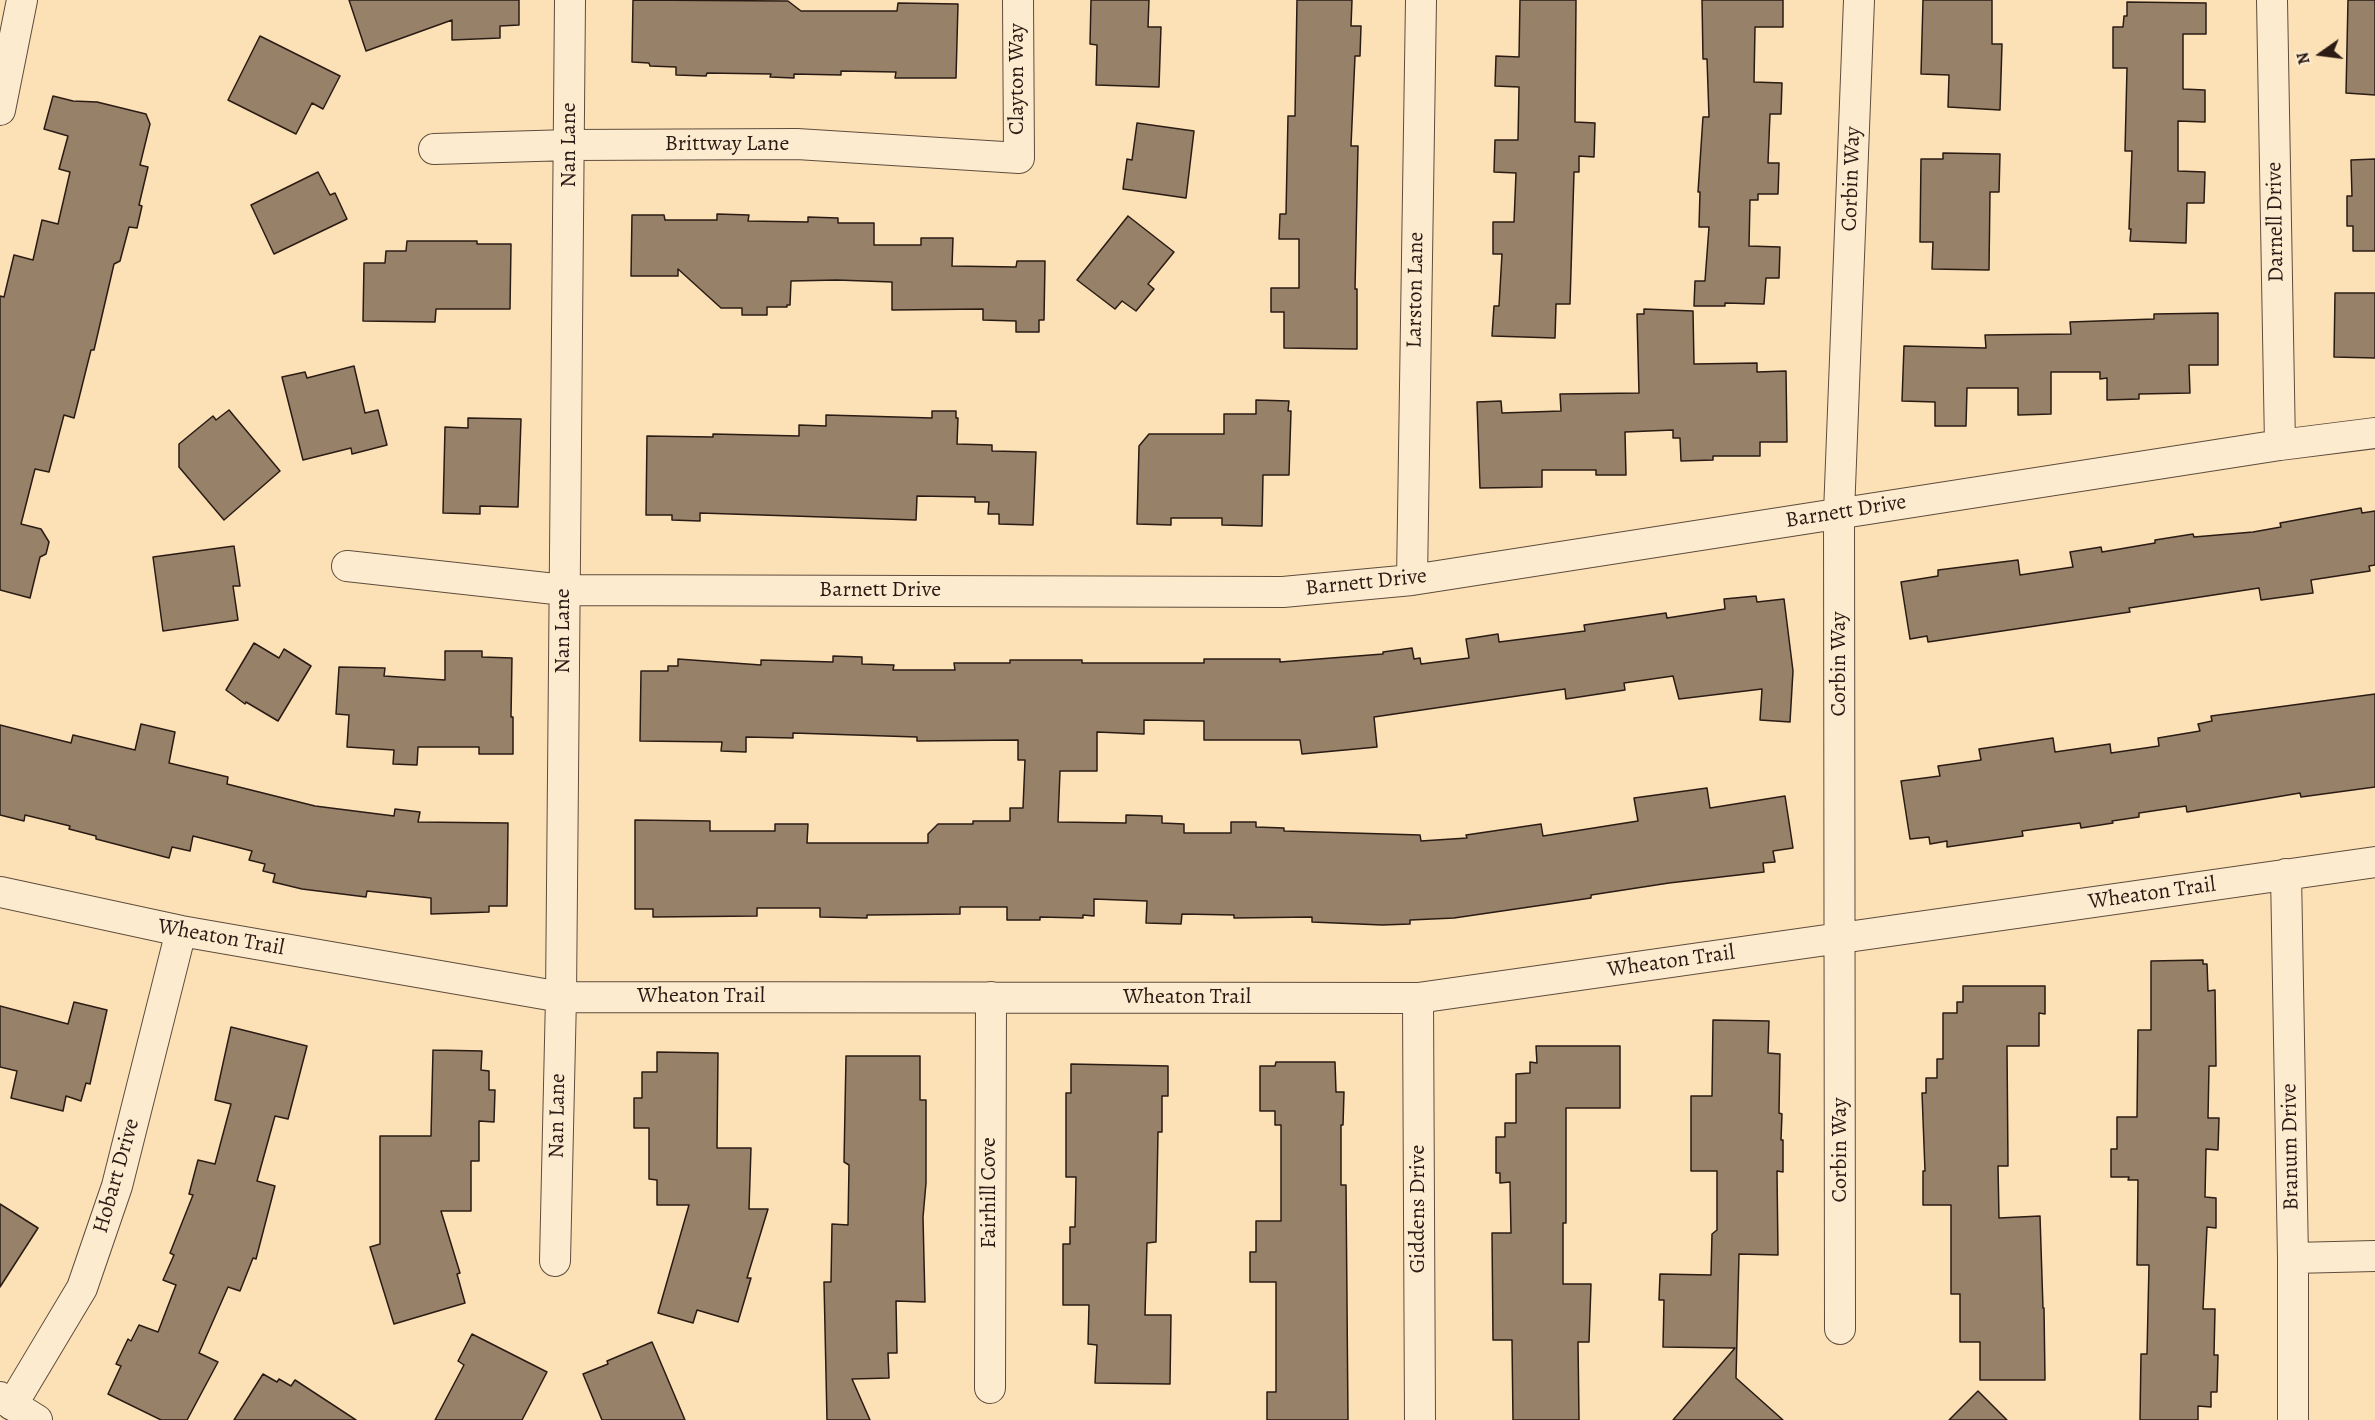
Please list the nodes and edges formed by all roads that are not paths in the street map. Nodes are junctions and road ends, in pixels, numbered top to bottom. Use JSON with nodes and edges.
{"nodes":[{"id":1,"x":22,"y":0,"type":"edge"},
{"id":2,"x":570,"y":0,"type":"edge"},
{"id":3,"x":1018,"y":0,"type":"edge"},
{"id":4,"x":1420,"y":0,"type":"edge"},
{"id":5,"x":1859,"y":0,"type":"edge"},
{"id":6,"x":2272,"y":0,"type":"edge"},
{"id":7,"x":0,"y":110,"type":"edge"},
{"id":8,"x":570,"y":145,"type":"junction"},
{"id":9,"x":434,"y":149,"type":"dead end"},
{"id":10,"x":1019,"y":158,"type":"joint"},
{"id":11,"x":2375,"y":433,"type":"edge"},
{"id":12,"x":2280,"y":445,"type":"junction"},
{"id":13,"x":1839,"y":513,"type":"junction"},
{"id":14,"x":347,"y":566,"type":"dead end"},
{"id":15,"x":1412,"y":580,"type":"junction"},
{"id":16,"x":564,"y":590,"type":"junction"},
{"id":17,"x":2375,"y":862,"type":"edge"},
{"id":18,"x":2286,"y":874,"type":"junction"},
{"id":19,"x":0,"y":891,"type":"edge"},
{"id":20,"x":181,"y":932,"type":"junction"},
{"id":21,"x":1841,"y":939,"type":"junction"},
{"id":22,"x":991,"y":997,"type":"junction"},
{"id":23,"x":561,"y":998,"type":"junction"},
{"id":24,"x":1418,"y":998,"type":"junction"},
{"id":25,"x":2375,"y":1256,"type":"edge"},
{"id":26,"x":2293,"y":1258,"type":"junction"},
{"id":27,"x":555,"y":1261,"type":"dead end"},
{"id":28,"x":1840,"y":1329,"type":"dead end"},
{"id":29,"x":990,"y":1388,"type":"dead end"},
{"id":30,"x":6,"y":1401,"type":"edge"},
{"id":31,"x":37,"y":1420,"type":"edge"},
{"id":32,"x":1420,"y":1420,"type":"edge"},
{"id":33,"x":2293,"y":1420,"type":"edge"}],
"edges":[{"from":1,"to":7,"type":"street"},
{"from":2,"to":8,"type":"street","name":"Nan Lane"},
{"from":3,"to":10,"type":"street","name":"Clayton Way"},
{"from":4,"to":15,"type":"street","name":"Larston Lane"},
{"from":5,"to":13,"type":"street","name":"Corbin Way"},
{"from":6,"to":12,"type":"street","name":"Darnell Drive"},
{"from":8,"to":9,"type":"street","name":"Brittway Lane"},
{"from":8,"to":10,"type":"street","name":"Brittway Lane"},
{"from":8,"to":16,"type":"street","name":"Nan Lane"},
{"from":11,"to":12,"type":"street","name":"Barnett Drive"},
{"from":12,"to":13,"type":"street","name":"Barnett Drive"},
{"from":13,"to":15,"type":"street","name":"Barnett Drive"},
{"from":13,"to":21,"type":"street","name":"Corbin Way"},
{"from":14,"to":16,"type":"street","name":"Barnett Drive"},
{"from":15,"to":16,"type":"street","name":"Barnett Drive"},
{"from":16,"to":23,"type":"street","name":"Nan Lane"},
{"from":17,"to":18,"type":"street","name":"Wheaton Trail"},
{"from":18,"to":21,"type":"street","name":"Wheaton Trail"},
{"from":18,"to":26,"type":"street","name":"Branum Drive"},
{"from":19,"to":20,"type":"street","name":"Wheaton Trail"},
{"from":20,"to":23,"type":"street","name":"Wheaton Trail"},
{"from":20,"to":30,"type":"street","name":"Hobart Drive"},
{"from":21,"to":24,"type":"street","name":"Wheaton Trail"},
{"from":21,"to":28,"type":"street","name":"Corbin Way"},
{"from":22,"to":23,"type":"street","name":"Wheaton Trail"},
{"from":22,"to":24,"type":"street","name":"Wheaton Trail"},
{"from":22,"to":29,"type":"street","name":"Fairhill Cove"},
{"from":23,"to":27,"type":"street","name":"Nan Lane"},
{"from":24,"to":32,"type":"street","name":"Giddens Drive"},
{"from":25,"to":26,"type":"street"},
{"from":26,"to":33,"type":"street","name":"Branum Drive"},
{"from":30,"to":31,"type":"street"}]}
